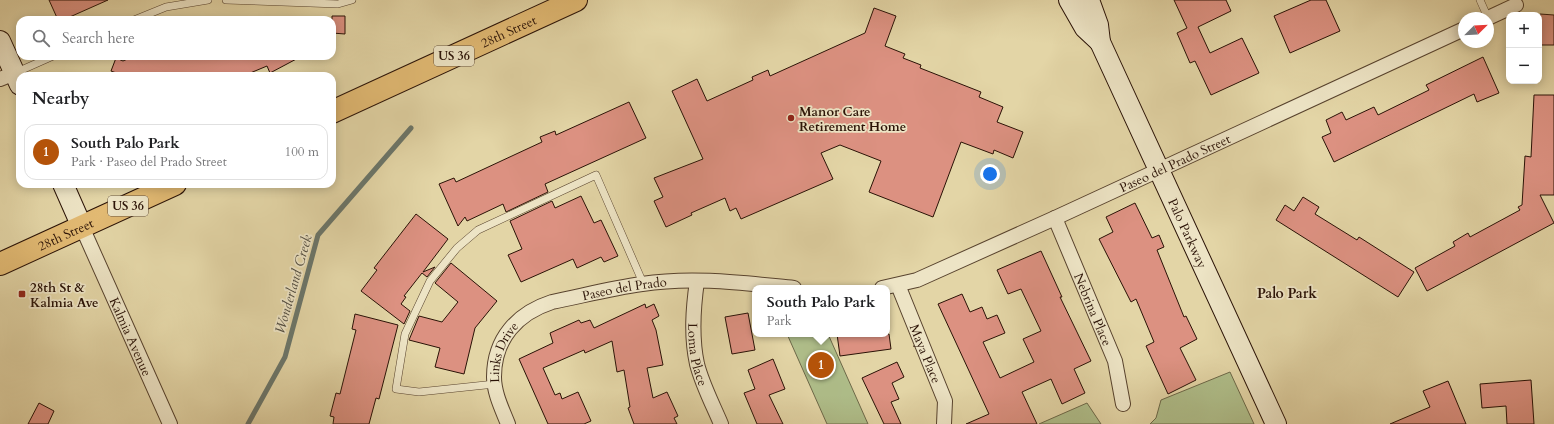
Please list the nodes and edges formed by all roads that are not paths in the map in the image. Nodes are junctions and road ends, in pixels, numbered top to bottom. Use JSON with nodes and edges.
{"nodes":[{"id":1,"x":208,"y":0,"type":"edge"},
{"id":2,"x":226,"y":0,"type":"edge"},
{"id":3,"x":352,"y":0,"type":"edge"},
{"id":4,"x":576,"y":0,"type":"edge"},
{"id":5,"x":1069,"y":0,"type":"edge"},
{"id":6,"x":1089,"y":0,"type":"edge"},
{"id":7,"x":1480,"y":0,"type":"edge"},
{"id":8,"x":1517,"y":2,"type":"edge"},
{"id":9,"x":1485,"y":12,"type":"edge"},
{"id":10,"x":1494,"y":15,"type":"edge"},
{"id":11,"x":144,"y":16,"type":"edge"},
{"id":12,"x":1458,"y":32,"type":"edge"},
{"id":13,"x":0,"y":41,"type":"edge"},
{"id":14,"x":1100,"y":42,"type":"junction"},
{"id":15,"x":46,"y":60,"type":"edge"},
{"id":16,"x":24,"y":72,"type":"edge"},
{"id":17,"x":12,"y":79,"type":"edge"},
{"id":18,"x":336,"y":110,"type":"edge"},
{"id":19,"x":1160,"y":169,"type":"junction"},
{"id":20,"x":65,"y":188,"type":"edge"},
{"id":21,"x":166,"y":188,"type":"edge"},
{"id":22,"x":1055,"y":218,"type":"junction"},
{"id":23,"x":82,"y":227,"type":"junction"},
{"id":24,"x":0,"y":264,"type":"edge"},
{"id":25,"x":697,"y":281,"type":"junction"},
{"id":26,"x":643,"y":283,"type":"junction"},
{"id":27,"x":762,"y":285,"type":"edge"},
{"id":28,"x":898,"y":285,"type":"junction"},
{"id":29,"x":890,"y":286,"type":"edge"},
{"id":30,"x":552,"y":302,"type":"joint"},
{"id":31,"x":495,"y":384,"type":"junction"},
{"id":32,"x":1123,"y":404,"type":"dead end"},
{"id":33,"x":170,"y":424,"type":"edge"},
{"id":34,"x":508,"y":424,"type":"edge"},
{"id":35,"x":721,"y":424,"type":"edge"},
{"id":36,"x":944,"y":424,"type":"edge"},
{"id":37,"x":1276,"y":424,"type":"edge"}],
"edges":[{"from":1,"to":11,"type":"lane"},
{"from":2,"to":3,"type":"lane"},
{"from":4,"to":18,"type":"highway","name":"28th Street","number":"US 36"},
{"from":5,"to":14,"type":"street","name":"Palo Parkway"},
{"from":6,"to":14,"type":"street","name":"Palo Parkway"},
{"from":7,"to":9,"type":"lane"},
{"from":8,"to":10,"type":"street"},
{"from":12,"to":19,"type":"street","name":"Paseo del Prado Street"},
{"from":13,"to":17,"type":"street"},
{"from":14,"to":19,"type":"street","name":"Palo Parkway"},
{"from":15,"to":16,"type":"lane"},
{"from":19,"to":22,"type":"street","name":"Paseo del Prado Street"},
{"from":19,"to":37,"type":"street","name":"Palo Parkway"},
{"from":20,"to":23,"type":"street","name":"Kalmia Avenue"},
{"from":21,"to":23,"type":"highway","name":"28th Street","number":"US 36"},
{"from":22,"to":28,"type":"street","name":"Paseo del Prado Street"},
{"from":22,"to":32,"type":"street","name":"Nebrina Place"},
{"from":23,"to":24,"type":"highway","name":"28th Street","number":"US 36"},
{"from":23,"to":33,"type":"street","name":"Kalmia Avenue"},
{"from":25,"to":26,"type":"street","name":"Paseo del Prado"},
{"from":25,"to":27,"type":"street"},
{"from":25,"to":35,"type":"street","name":"Loma Place"},
{"from":26,"to":30,"type":"street","name":"Paseo del Prado"},
{"from":26,"to":31,"type":"lane"},
{"from":28,"to":29,"type":"street","name":"Paseo del Prado Street"},
{"from":28,"to":36,"type":"street","name":"Maya Place"},
{"from":30,"to":31,"type":"street","name":"Links Drive"},
{"from":31,"to":34,"type":"street","name":"Links Drive"}]}
